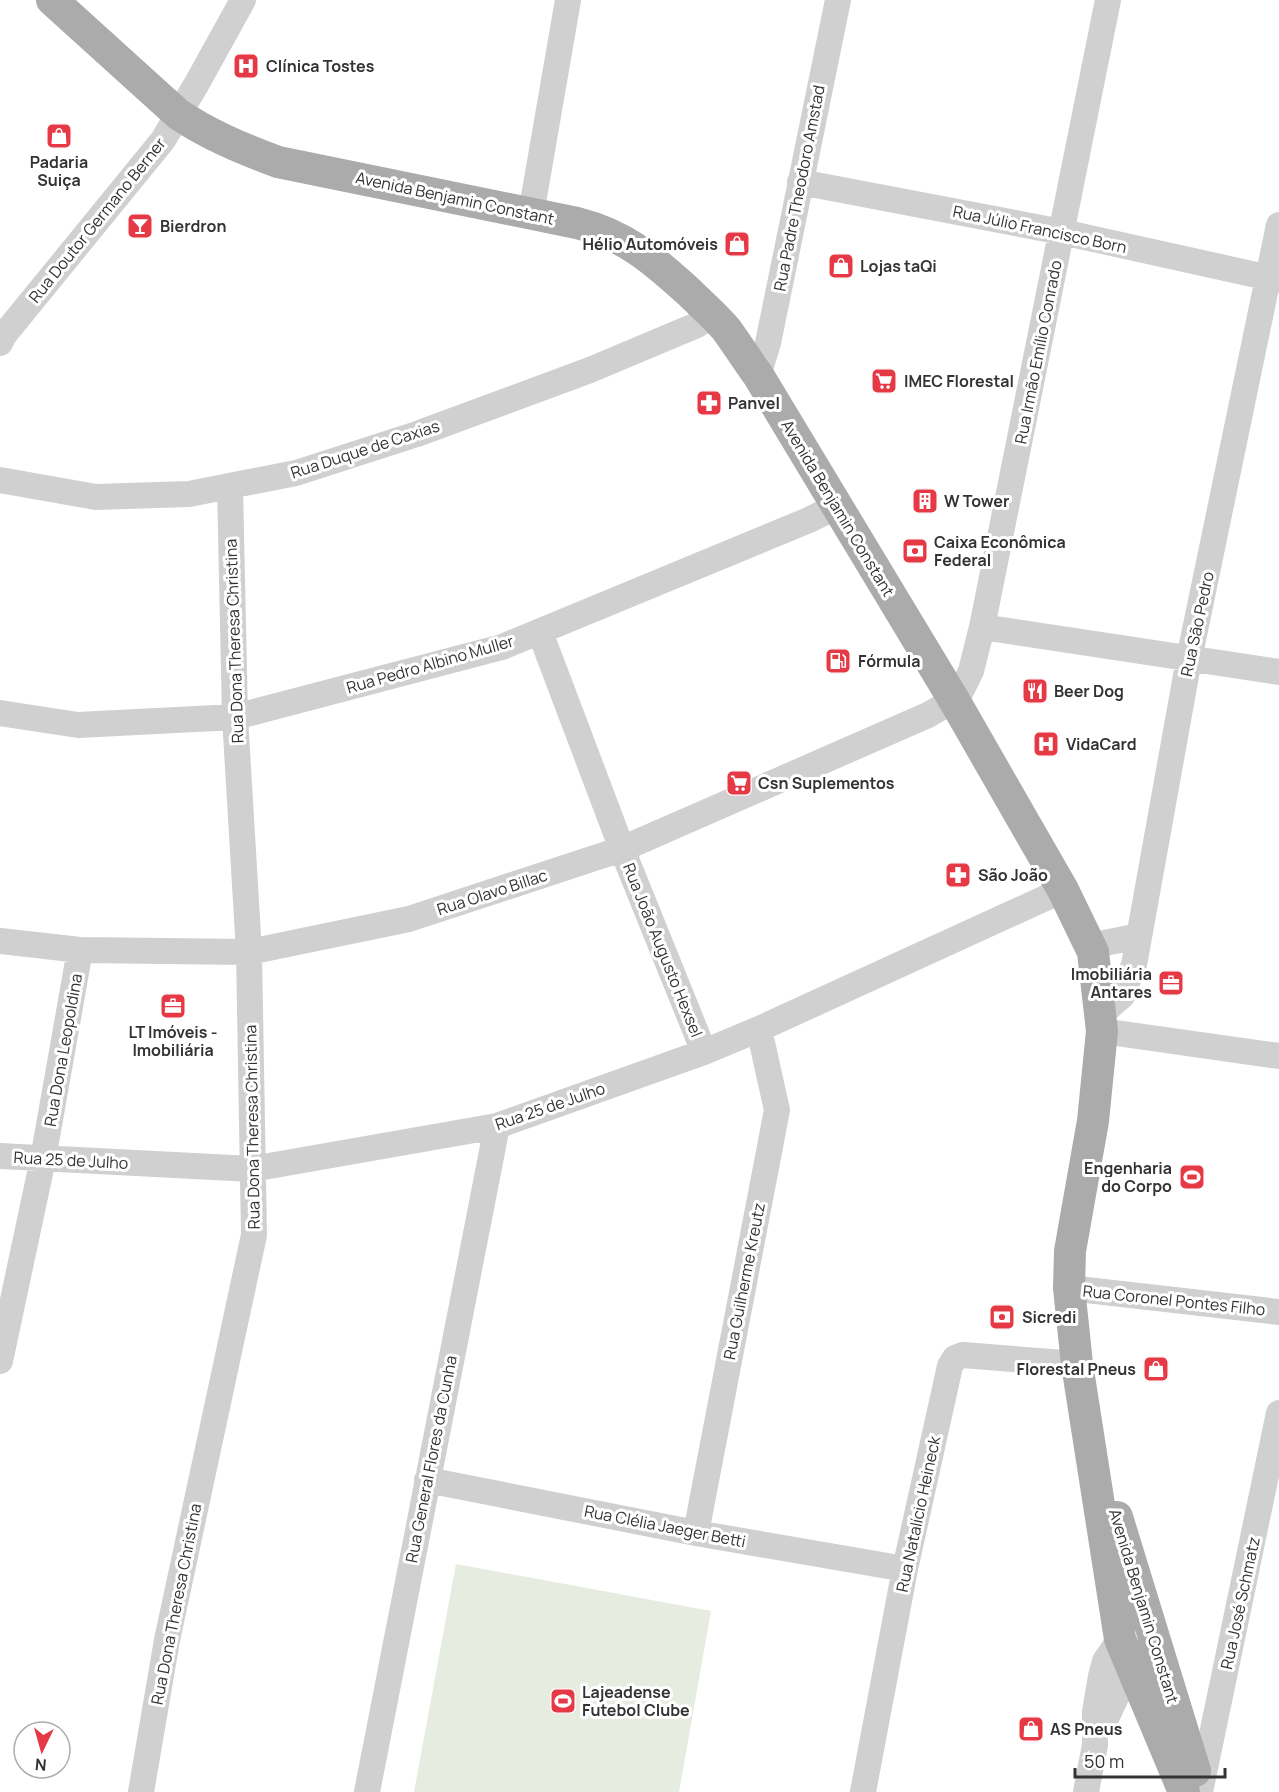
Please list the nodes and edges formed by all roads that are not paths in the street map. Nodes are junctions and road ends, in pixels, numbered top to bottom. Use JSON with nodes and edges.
{"nodes":[{"id":1,"x":52,"y":0,"type":"edge"},
{"id":2,"x":243,"y":0,"type":"edge"},
{"id":3,"x":568,"y":0,"type":"edge"},
{"id":4,"x":838,"y":0,"type":"edge"},
{"id":5,"x":1108,"y":0,"type":"edge"},
{"id":6,"x":178,"y":114,"type":"junction"},
{"id":7,"x":800,"y":182,"type":"junction"},
{"id":8,"x":531,"y":214,"type":"junction"},
{"id":9,"x":1279,"y":225,"type":"edge"},
{"id":10,"x":1062,"y":232,"type":"junction"},
{"id":11,"x":1274,"y":279,"type":"edge"},
{"id":12,"x":712,"y":315,"type":"junction"},
{"id":13,"x":0,"y":343,"type":"edge"},
{"id":14,"x":758,"y":375,"type":"junction"},
{"id":15,"x":0,"y":480,"type":"edge"},
{"id":16,"x":230,"y":486,"type":"junction"},
{"id":17,"x":837,"y":506,"type":"junction"},
{"id":18,"x":982,"y":627,"type":"junction"},
{"id":19,"x":540,"y":632,"type":"junction"},
{"id":20,"x":1189,"y":659,"type":"junction"},
{"id":21,"x":1279,"y":672,"type":"edge"},
{"id":22,"x":954,"y":700,"type":"junction"},
{"id":23,"x":0,"y":713,"type":"edge"},
{"id":24,"x":235,"y":717,"type":"junction"},
{"id":25,"x":622,"y":849,"type":"junction"},
{"id":26,"x":1063,"y":890,"type":"junction"},
{"id":27,"x":1139,"y":936,"type":"junction"},
{"id":28,"x":0,"y":941,"type":"edge"},
{"id":29,"x":1090,"y":946,"type":"junction"},
{"id":30,"x":81,"y":950,"type":"junction"},
{"id":31,"x":249,"y":952,"type":"junction"},
{"id":32,"x":1101,"y":1022,"type":"junction"},
{"id":33,"x":759,"y":1029,"type":"junction"},
{"id":34,"x":704,"y":1052,"type":"junction"},
{"id":35,"x":1279,"y":1056,"type":"edge"},
{"id":36,"x":497,"y":1126,"type":"junction"},
{"id":37,"x":0,"y":1156,"type":"edge"},
{"id":38,"x":43,"y":1159,"type":"junction"},
{"id":39,"x":252,"y":1169,"type":"junction"},
{"id":40,"x":1069,"y":1288,"type":"junction"},
{"id":41,"x":1279,"y":1312,"type":"edge"},
{"id":42,"x":0,"y":1361,"type":"edge"},
{"id":43,"x":1077,"y":1364,"type":"junction"},
{"id":44,"x":1279,"y":1413,"type":"edge"},
{"id":45,"x":427,"y":1480,"type":"junction"},
{"id":46,"x":696,"y":1533,"type":"junction"},
{"id":47,"x":904,"y":1569,"type":"junction"},
{"id":48,"x":1140,"y":1645,"type":"junction"},
{"id":49,"x":1197,"y":1791,"type":"edge"},
{"id":50,"x":141,"y":1792,"type":"edge"},
{"id":51,"x":367,"y":1792,"type":"edge"},
{"id":52,"x":863,"y":1792,"type":"edge"},
{"id":53,"x":1086,"y":1792,"type":"edge"}],
"edges":[{"from":1,"to":6,"type":"main road","name":"Avenida Benjamin Constant"},
{"from":2,"to":6,"type":"street","name":"Rua Doutor Germano Berner"},
{"from":3,"to":8,"type":"street"},
{"from":4,"to":7,"type":"street","name":"Rua Padre Theodoro Amstad"},
{"from":5,"to":10,"type":"street","name":"Rua Irmão Emílio Conrado"},
{"from":6,"to":8,"type":"main road","name":"Avenida Benjamin Constant"},
{"from":6,"to":13,"type":"street","name":"Rua Doutor Germano Berner"},
{"from":7,"to":10,"type":"street","name":"Rua Júlio Francisco Born"},
{"from":7,"to":14,"type":"street","name":"Rua Padre Theodoro Amstad"},
{"from":8,"to":12,"type":"main road","name":"Avenida Benjamin Constant"},
{"from":9,"to":11,"type":"street","name":"Rua São Pedro"},
{"from":10,"to":11,"type":"street","name":"Rua Júlio Francisco Born"},
{"from":10,"to":18,"type":"street","name":"Rua Irmão Emílio Conrado"},
{"from":11,"to":20,"type":"street","name":"Rua São Pedro"},
{"from":12,"to":14,"type":"main road","name":"Avenida Benjamin Constant"},
{"from":12,"to":16,"type":"street","name":"Rua Duque de Caxias"},
{"from":14,"to":17,"type":"main road","name":"Avenida Benjamin Constant"},
{"from":15,"to":16,"type":"street","name":"Rua Duque de Caxias"},
{"from":16,"to":24,"type":"street","name":"Rua Dona Theresa Christina"},
{"from":17,"to":19,"type":"street","name":"Rua Pedro Albino Muller"},
{"from":17,"to":22,"type":"main road","name":"Avenida Benjamin Constant"},
{"from":18,"to":20,"type":"street"},
{"from":18,"to":22,"type":"street","name":"Rua Irmão Emílio Conrado"},
{"from":19,"to":24,"type":"street","name":"Rua Pedro Albino Muller"},
{"from":19,"to":25,"type":"street","name":"Rua João Augusto Hexsel"},
{"from":20,"to":21,"type":"street"},
{"from":20,"to":27,"type":"street","name":"Rua São Pedro"},
{"from":22,"to":25,"type":"street","name":"Rua Olavo Billac"},
{"from":22,"to":26,"type":"main road","name":"Avenida Benjamin Constant"},
{"from":23,"to":24,"type":"street","name":"Rua Pedro Albino Muller"},
{"from":24,"to":31,"type":"street","name":"Rua Dona Theresa Christina"},
{"from":25,"to":31,"type":"street","name":"Rua Olavo Billac"},
{"from":25,"to":34,"type":"street","name":"Rua João Augusto Hexsel"},
{"from":26,"to":29,"type":"main road","name":"Avenida Benjamin Constant"},
{"from":26,"to":33,"type":"street","name":"Rua 25 de Julho"},
{"from":27,"to":29,"type":"street"},
{"from":27,"to":32,"type":"street","name":"Rua São Pedro"},
{"from":28,"to":30,"type":"street","name":"Rua Olavo Billac"},
{"from":29,"to":32,"type":"main road","name":"Avenida Benjamin Constant"},
{"from":30,"to":31,"type":"street","name":"Rua Olavo Billac"},
{"from":30,"to":38,"type":"street","name":"Rua Dona Leopoldina"},
{"from":31,"to":39,"type":"street","name":"Rua Dona Theresa Christina"},
{"from":32,"to":35,"type":"street"},
{"from":32,"to":40,"type":"main road","name":"Avenida Benjamin Constant"},
{"from":33,"to":34,"type":"street","name":"Rua 25 de Julho"},
{"from":33,"to":46,"type":"street","name":"Rua Guilherme Kreutz"},
{"from":34,"to":36,"type":"street","name":"Rua 25 de Julho"},
{"from":36,"to":39,"type":"street","name":"Rua 25 de Julho"},
{"from":36,"to":45,"type":"street","name":"Rua General Flores da Cunha"},
{"from":37,"to":38,"type":"street","name":"Rua 25 de Julho"},
{"from":38,"to":39,"type":"street","name":"Rua 25 de Julho"},
{"from":38,"to":42,"type":"street","name":"Rua Dona Leopoldina"},
{"from":39,"to":50,"type":"street","name":"Rua Dona Theresa Christina"},
{"from":40,"to":41,"type":"street","name":"Rua Coronel Pontes Filho"},
{"from":40,"to":43,"type":"main road","name":"Avenida Benjamin Constant"},
{"from":43,"to":47,"type":"street","name":"Rua Natalício Heineck"},
{"from":43,"to":48,"type":"main road","name":"Avenida Benjamin Constant"},
{"from":44,"to":49,"type":"street","name":"Rua José Schmatz"},
{"from":45,"to":46,"type":"street","name":"Rua Clélia Jaeger Betti"},
{"from":45,"to":51,"type":"street","name":"Rua General Flores da Cunha"},
{"from":46,"to":47,"type":"street","name":"Rua Clélia Jaeger Betti"},
{"from":47,"to":52,"type":"street","name":"Rua Natalício Heineck"},
{"from":48,"to":49,"type":"main road","name":"Avenida Benjamin Constant"},
{"from":48,"to":53,"type":"street"}]}
